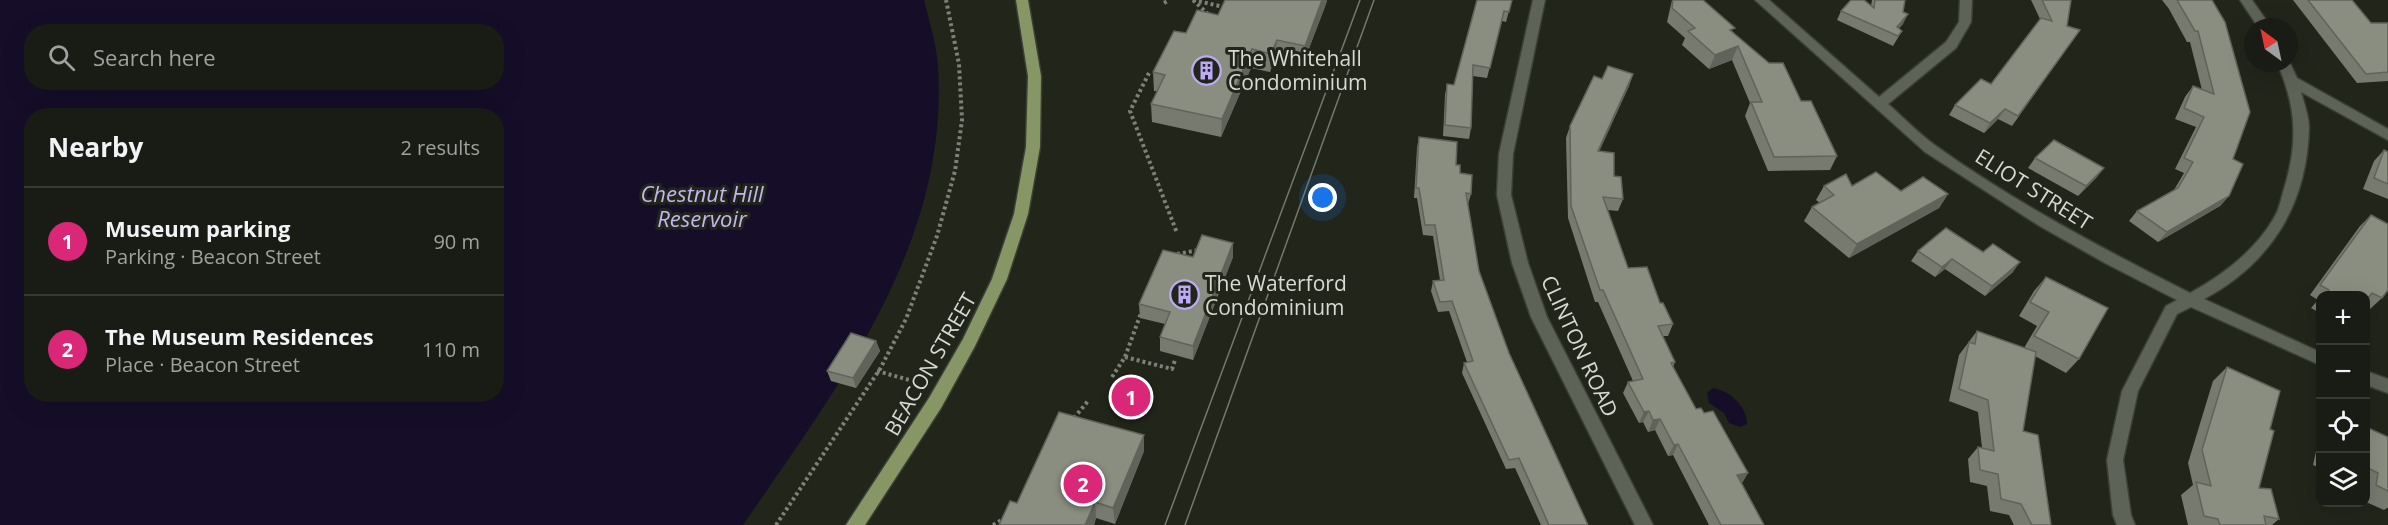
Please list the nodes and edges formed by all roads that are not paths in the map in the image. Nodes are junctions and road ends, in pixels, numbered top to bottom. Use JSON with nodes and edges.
{"nodes":[{"id":1,"x":1022,"y":0,"type":"edge"},
{"id":2,"x":1539,"y":0,"type":"edge"},
{"id":3,"x":1761,"y":0,"type":"edge"},
{"id":4,"x":1966,"y":0,"type":"edge"},
{"id":5,"x":2246,"y":0,"type":"edge"},
{"id":6,"x":2259,"y":18,"type":"edge"},
{"id":7,"x":2288,"y":72,"type":"edge"},
{"id":8,"x":2292,"y":81,"type":"junction"},
{"id":9,"x":1878,"y":105,"type":"junction"},
{"id":10,"x":2388,"y":135,"type":"edge"},
{"id":11,"x":2189,"y":300,"type":"junction"},
{"id":12,"x":2316,"y":357,"type":"edge"},
{"id":13,"x":2370,"y":379,"type":"edge"},
{"id":14,"x":2388,"y":386,"type":"edge"},
{"id":15,"x":855,"y":525,"type":"edge"},
{"id":16,"x":1644,"y":525,"type":"edge"},
{"id":17,"x":2126,"y":525,"type":"edge"}],
"edges":[{"from":1,"to":15,"type":"main road","name":"BEACON STREET"},
{"from":2,"to":16,"type":"street","name":"CLINTON ROAD"},
{"from":3,"to":9,"type":"street","name":"ELIOT STREET"},
{"from":4,"to":9,"type":"street"},
{"from":5,"to":6,"type":"street"},
{"from":7,"to":8,"type":"street"},
{"from":8,"to":10,"type":"street"},
{"from":8,"to":11,"type":"street"},
{"from":9,"to":11,"type":"street","name":"ELIOT STREET"},
{"from":11,"to":12,"type":"street","name":"ELIOT STREET"},
{"from":11,"to":17,"type":"street"},
{"from":13,"to":14,"type":"street"}]}
